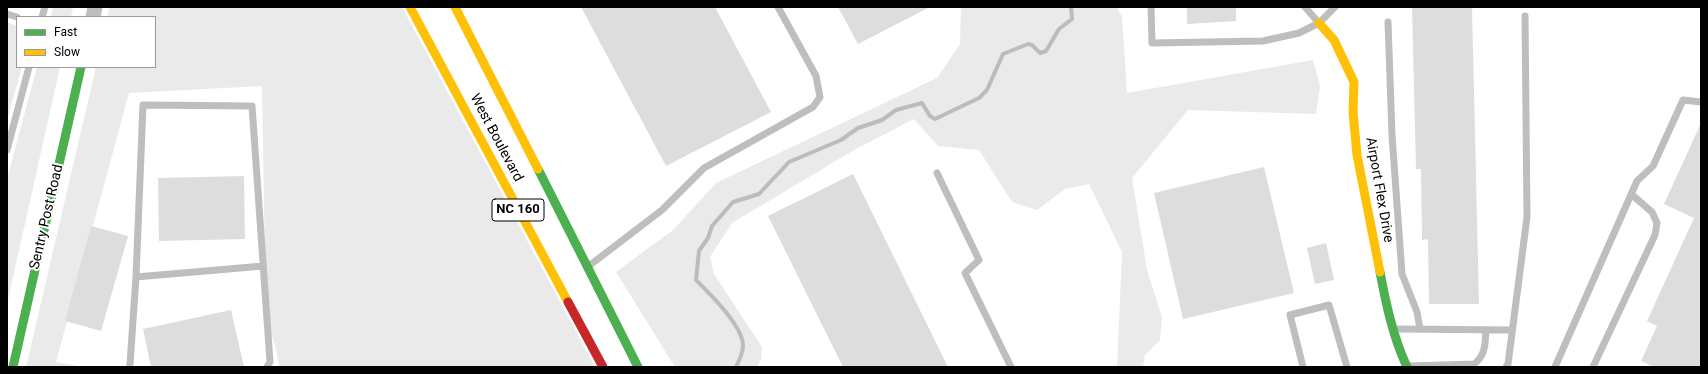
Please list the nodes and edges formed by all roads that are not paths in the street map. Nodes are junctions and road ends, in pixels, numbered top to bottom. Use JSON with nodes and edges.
{"nodes":[{"id":1,"x":410,"y":7,"type":"edge"},
{"id":2,"x":455,"y":7,"type":"edge"},
{"id":3,"x":778,"y":7,"type":"edge"},
{"id":4,"x":1151,"y":7,"type":"edge"},
{"id":5,"x":1305,"y":7,"type":"edge"},
{"id":6,"x":1334,"y":7,"type":"edge"},
{"id":7,"x":1525,"y":16,"type":"dead end"},
{"id":8,"x":1318,"y":22,"type":"junction"},
{"id":9,"x":1388,"y":22,"type":"dead end"},
{"id":10,"x":29,"y":68,"type":"edge"},
{"id":11,"x":81,"y":68,"type":"edge"},
{"id":12,"x":1701,"y":102,"type":"edge"},
{"id":13,"x":7,"y":150,"type":"edge"},
{"id":14,"x":937,"y":173,"type":"dead end"},
{"id":15,"x":1631,"y":194,"type":"junction"},
{"id":16,"x":263,"y":266,"type":"junction"},
{"id":17,"x":588,"y":266,"type":"junction"},
{"id":18,"x":136,"y":277,"type":"junction"},
{"id":19,"x":1393,"y":329,"type":"junction"},
{"id":20,"x":1420,"y":329,"type":"junction"},
{"id":21,"x":1486,"y":330,"type":"junction"},
{"id":22,"x":1512,"y":330,"type":"junction"},
{"id":23,"x":130,"y":364,"type":"dead end"},
{"id":24,"x":1407,"y":366,"type":"edge"},
{"id":25,"x":13,"y":367,"type":"edge"},
{"id":26,"x":267,"y":367,"type":"edge"},
{"id":27,"x":603,"y":367,"type":"edge"},
{"id":28,"x":638,"y":367,"type":"edge"},
{"id":29,"x":1011,"y":367,"type":"edge"},
{"id":30,"x":1303,"y":367,"type":"edge"},
{"id":31,"x":1346,"y":367,"type":"edge"},
{"id":32,"x":1506,"y":367,"type":"edge"},
{"id":33,"x":1555,"y":367,"type":"edge"},
{"id":34,"x":1594,"y":367,"type":"edge"}],
"edges":[{"from":1,"to":27,"type":"main road","name":"West Boulevard","number":"NC 160"},
{"from":2,"to":17,"type":"main road","name":"West Boulevard","number":"NC 160"},
{"from":3,"to":17,"type":"lane"},
{"from":4,"to":8,"type":"lane"},
{"from":5,"to":8,"type":"lane"},
{"from":6,"to":8,"type":"lane"},
{"from":7,"to":22,"type":"lane"},
{"from":8,"to":19,"type":"main road","name":"Airport Flex Drive"},
{"from":9,"to":20,"type":"lane"},
{"from":10,"to":13,"type":"lane"},
{"from":11,"to":25,"type":"main road","name":"Sentry Post Road"},
{"from":12,"to":15,"type":"lane"},
{"from":14,"to":29,"type":"lane"},
{"from":15,"to":33,"type":"lane"},
{"from":15,"to":34,"type":"lane"},
{"from":16,"to":18,"type":"lane"},
{"from":16,"to":18,"type":"lane"},
{"from":16,"to":26,"type":"lane"},
{"from":17,"to":28,"type":"main road","name":"West Boulevard","number":"NC 160"},
{"from":18,"to":23,"type":"lane"},
{"from":19,"to":20,"type":"lane"},
{"from":19,"to":24,"type":"main road","name":"Airport Flex Drive"},
{"from":20,"to":21,"type":"lane"},
{"from":21,"to":22,"type":"lane"},
{"from":21,"to":24,"type":"lane"},
{"from":22,"to":32,"type":"lane"},
{"from":30,"to":31,"type":"lane"}]}
